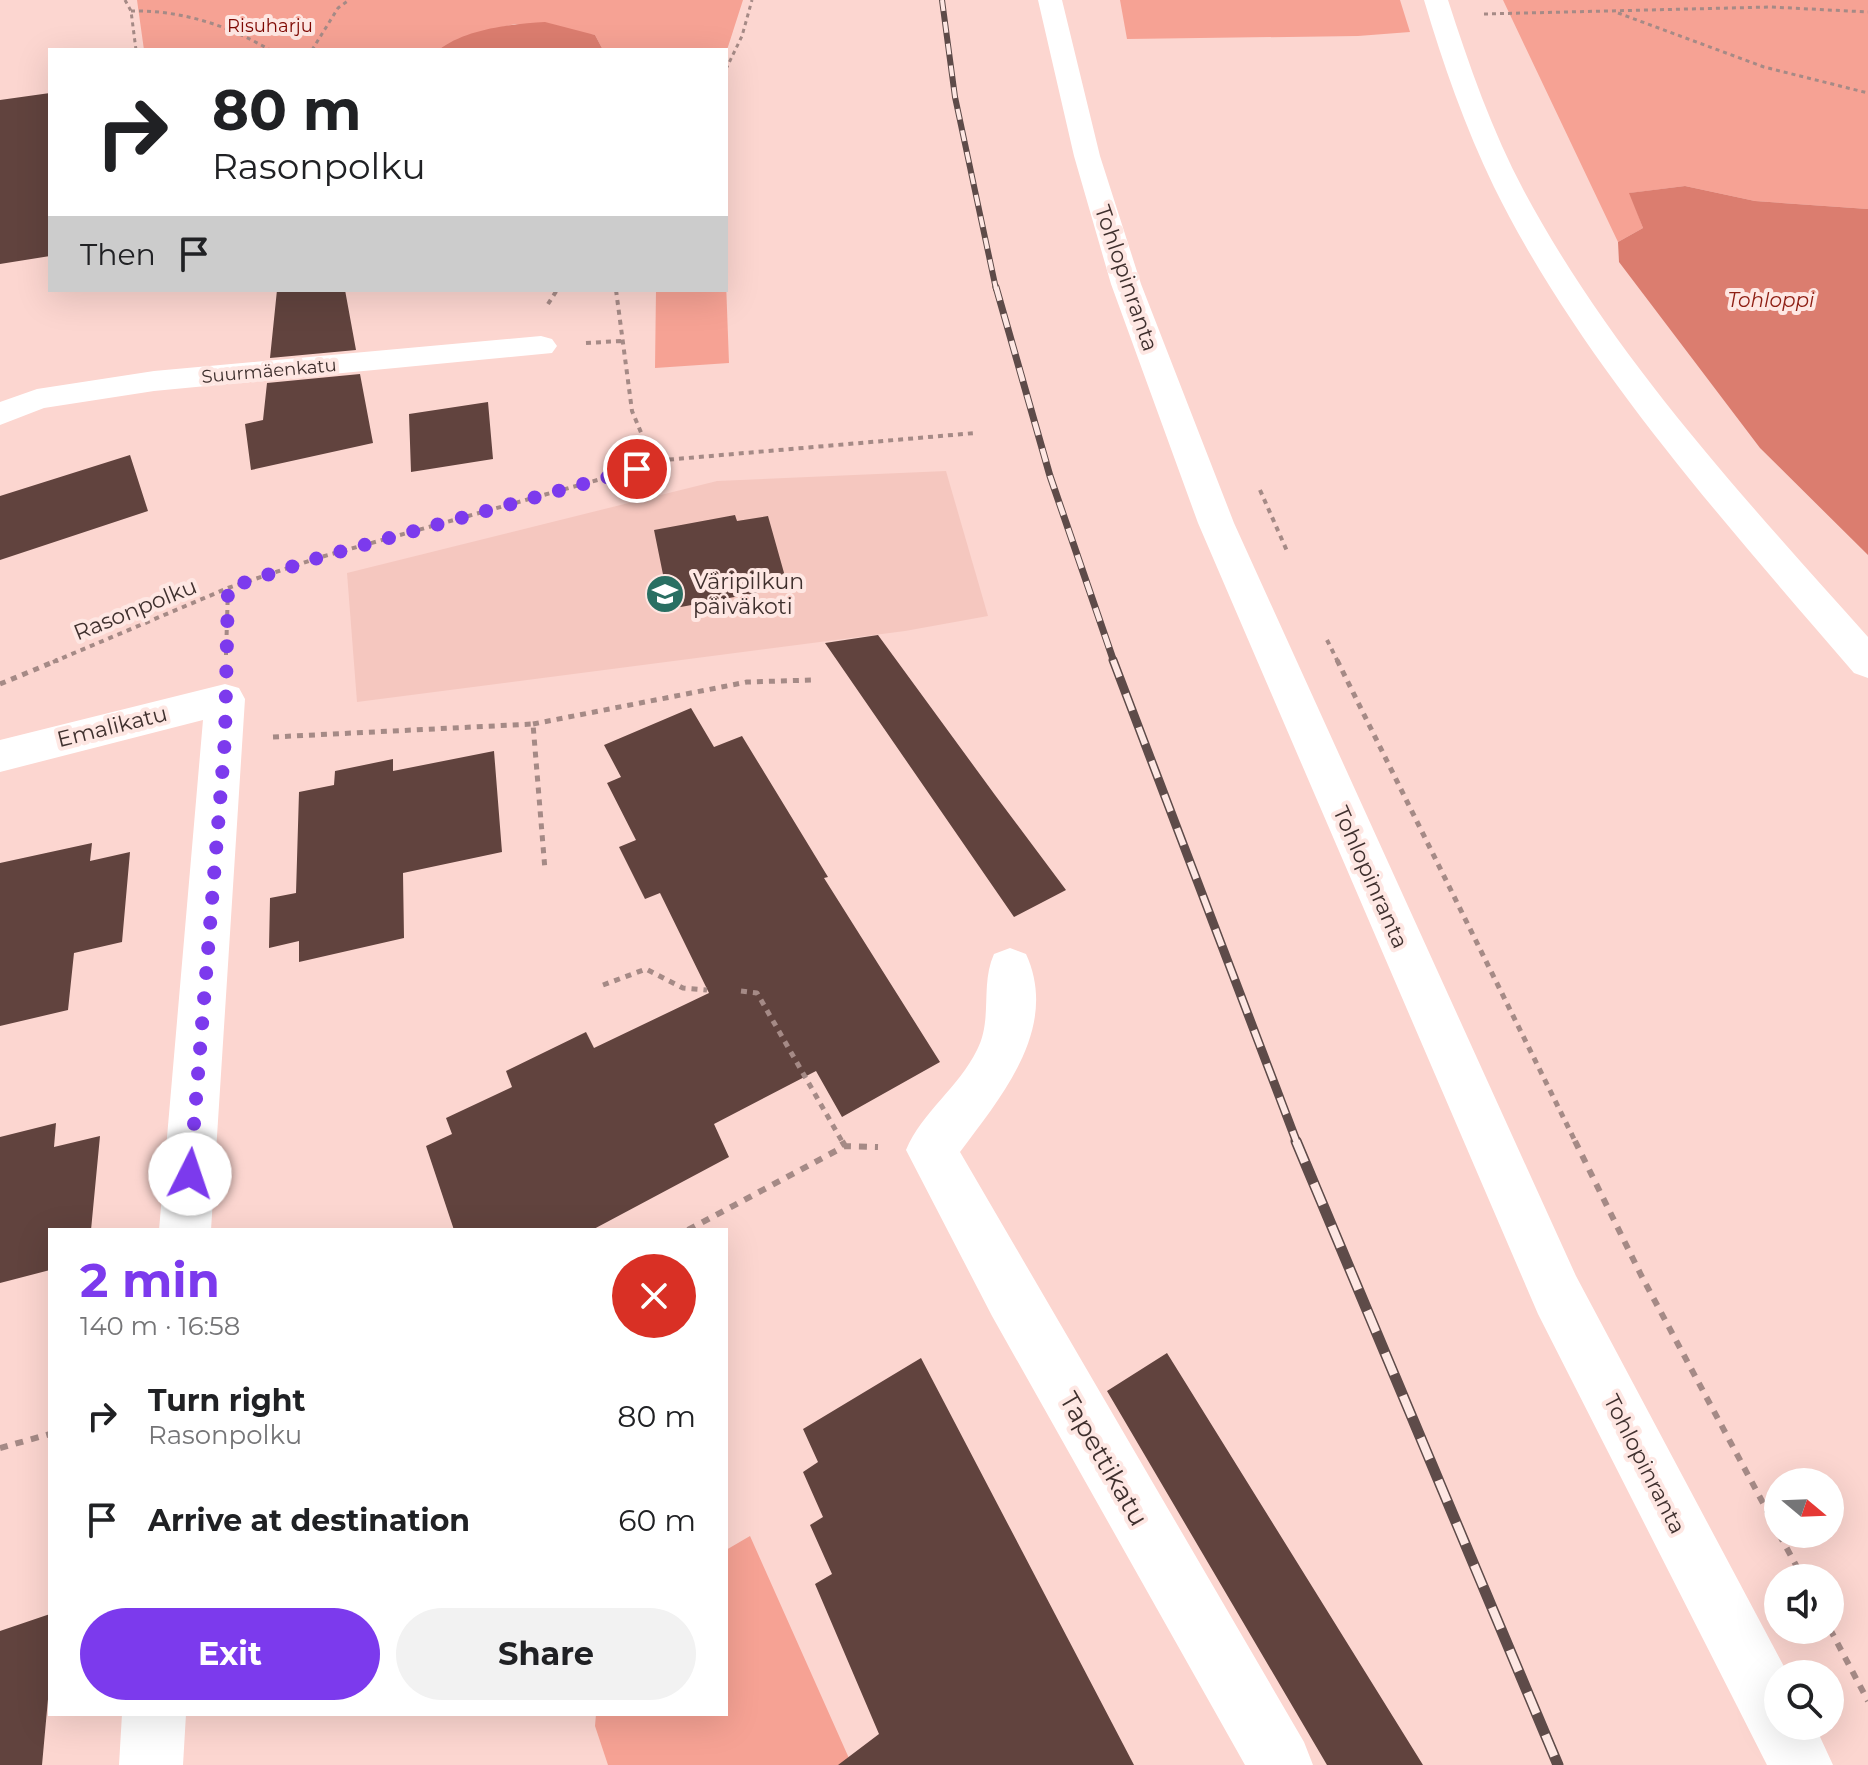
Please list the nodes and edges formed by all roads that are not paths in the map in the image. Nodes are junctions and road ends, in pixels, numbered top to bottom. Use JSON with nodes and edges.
{"nodes":[{"id":1,"x":1050,"y":0,"type":"edge"},
{"id":2,"x":1438,"y":6,"type":"edge"},
{"id":3,"x":541,"y":346,"type":"dead end"},
{"id":4,"x":0,"y":414,"type":"edge"},
{"id":5,"x":1868,"y":663,"type":"edge"},
{"id":6,"x":0,"y":756,"type":"edge"},
{"id":7,"x":1010,"y":969,"type":"dead end"},
{"id":8,"x":185,"y":1228,"type":"edge"},
{"id":9,"x":1764,"y":1693,"type":"edge"},
{"id":10,"x":154,"y":1716,"type":"edge"},
{"id":11,"x":1788,"y":1740,"type":"edge"},
{"id":12,"x":151,"y":1765,"type":"edge"},
{"id":13,"x":1281,"y":1765,"type":"edge"},
{"id":14,"x":1801,"y":1765,"type":"edge"}],
"edges":[{"from":1,"to":9,"type":"street","name":"Tohlopinranta"},
{"from":2,"to":5,"type":"street"},
{"from":3,"to":4,"type":"street","name":"Suurmäenkatu"},
{"from":6,"to":8,"type":"street","name":"Emalikatu"},
{"from":7,"to":13,"type":"street","name":"Tapettikatu"},
{"from":10,"to":12,"type":"street"},
{"from":11,"to":14,"type":"street"}]}
